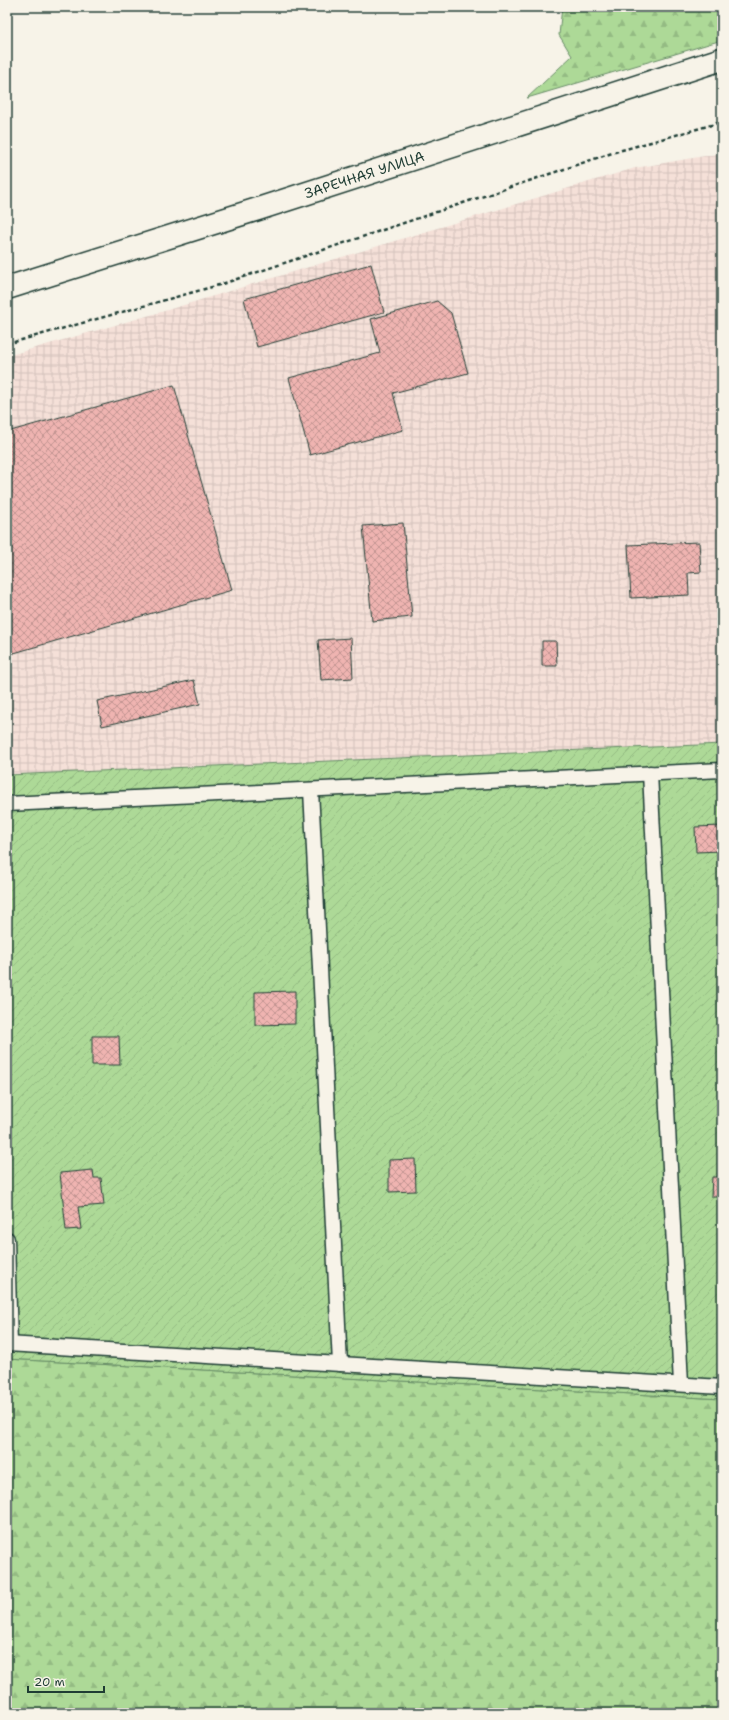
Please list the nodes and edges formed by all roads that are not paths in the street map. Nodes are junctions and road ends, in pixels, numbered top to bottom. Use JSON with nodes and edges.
{"nodes":[{"id":1,"x":722,"y":58,"type":"edge"},
{"id":2,"x":7,"y":288,"type":"edge"},
{"id":3,"x":722,"y":770,"type":"edge"},
{"id":4,"x":650,"y":773,"type":"junction"},
{"id":5,"x":311,"y":790,"type":"junction"},
{"id":6,"x":7,"y":804,"type":"edge"},
{"id":7,"x":7,"y":1239,"type":"edge"},
{"id":8,"x":9,"y":1344,"type":"edge"},
{"id":9,"x":340,"y":1364,"type":"junction"},
{"id":10,"x":681,"y":1384,"type":"junction"},
{"id":11,"x":722,"y":1387,"type":"edge"}],
"edges":[{"from":1,"to":2,"type":"street","name":"ЗАРЕЧНАЯ УЛИЦА"},
{"from":3,"to":4,"type":"lane"},
{"from":4,"to":5,"type":"lane"},
{"from":4,"to":10,"type":"lane"},
{"from":5,"to":6,"type":"lane"},
{"from":5,"to":9,"type":"lane"},
{"from":7,"to":8,"type":"lane"},
{"from":8,"to":9,"type":"lane"},
{"from":9,"to":10,"type":"lane"},
{"from":10,"to":11,"type":"lane"}]}
